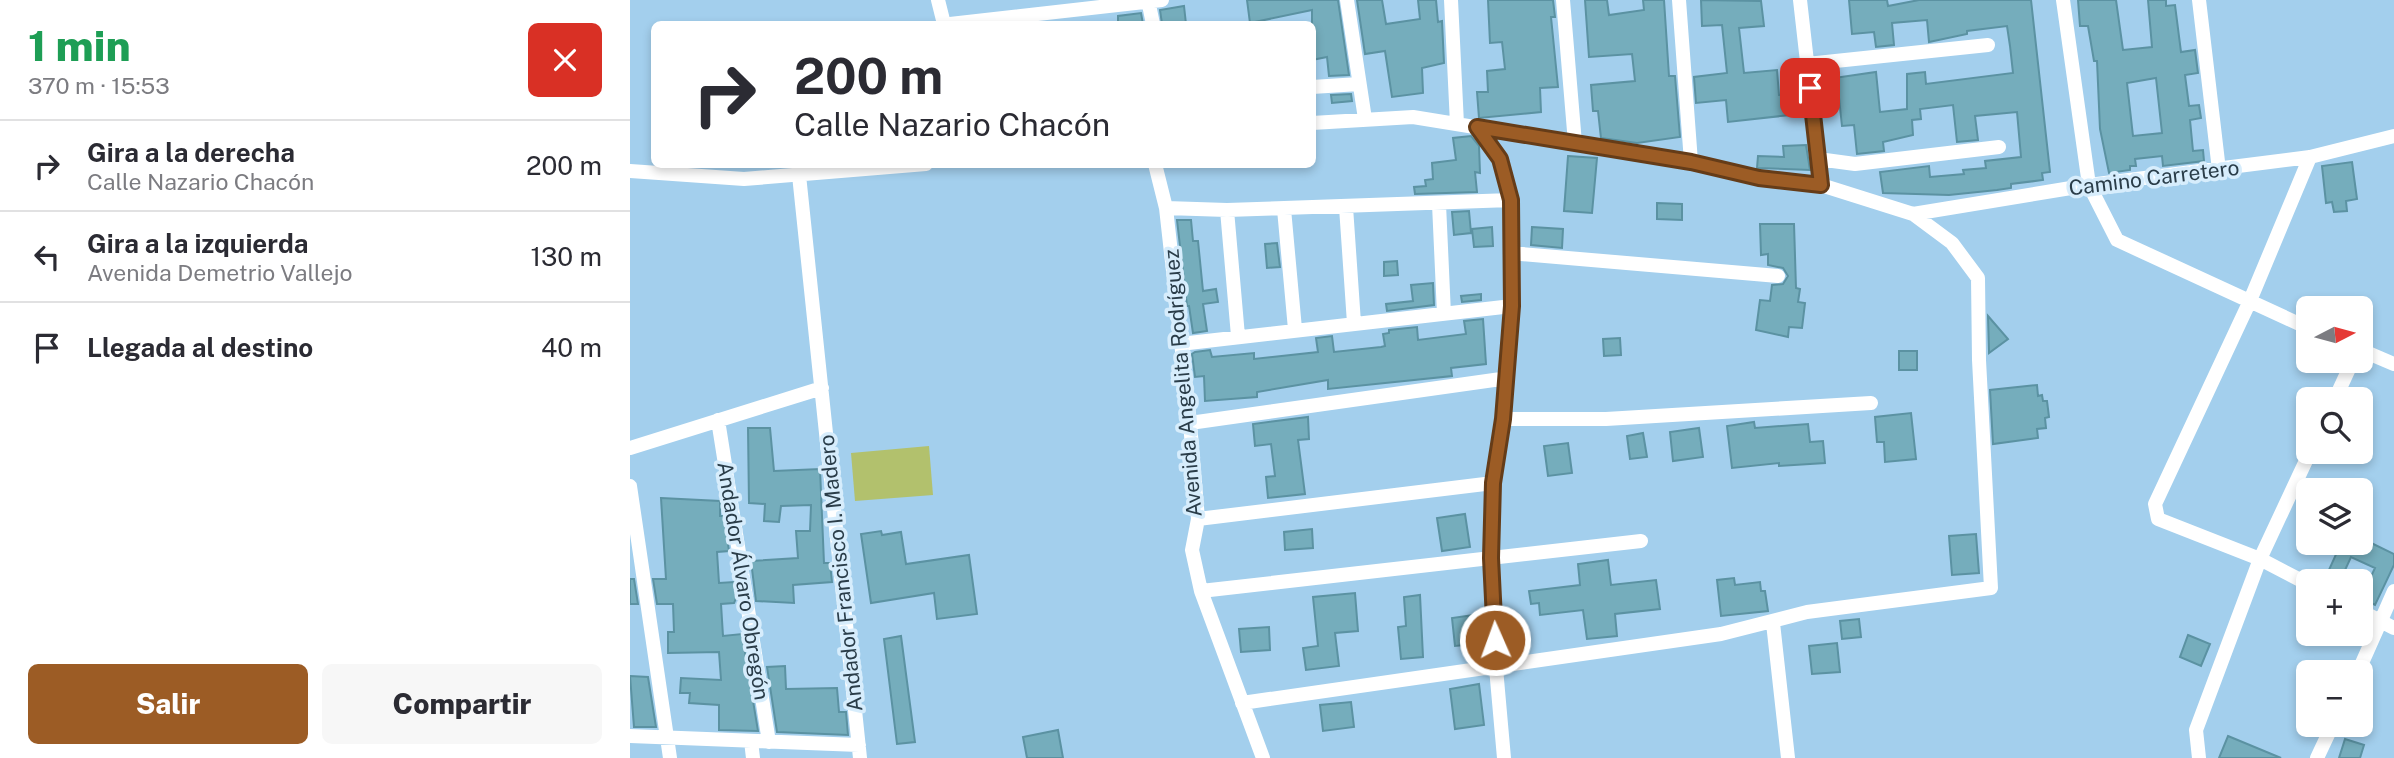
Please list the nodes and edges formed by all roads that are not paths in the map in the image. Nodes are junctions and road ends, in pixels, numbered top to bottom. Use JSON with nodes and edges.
{"nodes":[{"id":1,"x":938,"y":0,"type":"edge"},
{"id":2,"x":1347,"y":0,"type":"edge"},
{"id":3,"x":1451,"y":0,"type":"edge"},
{"id":4,"x":1563,"y":0,"type":"edge"},
{"id":5,"x":1679,"y":0,"type":"edge"},
{"id":6,"x":1800,"y":0,"type":"edge"},
{"id":7,"x":2063,"y":0,"type":"edge"},
{"id":8,"x":2199,"y":0,"type":"edge"},
{"id":9,"x":1153,"y":1,"type":"edge"},
{"id":10,"x":943,"y":21,"type":"edge"},
{"id":11,"x":976,"y":21,"type":"edge"},
{"id":12,"x":1153,"y":21,"type":"edge"},
{"id":13,"x":1988,"y":45,"type":"dead end"},
{"id":14,"x":1807,"y":64,"type":"junction"},
{"id":15,"x":1359,"y":84,"type":"junction"},
{"id":16,"x":1316,"y":87,"type":"edge"},
{"id":17,"x":1365,"y":119,"type":"junction"},
{"id":18,"x":1316,"y":123,"type":"edge"},
{"id":19,"x":1457,"y":124,"type":"junction"},
{"id":20,"x":1477,"y":127,"type":"junction"},
{"id":21,"x":2394,"y":136,"type":"edge"},
{"id":22,"x":1575,"y":143,"type":"junction"},
{"id":23,"x":1999,"y":147,"type":"dead end"},
{"id":24,"x":2310,"y":157,"type":"junction"},
{"id":25,"x":1818,"y":159,"type":"junction"},
{"id":26,"x":1691,"y":162,"type":"junction"},
{"id":27,"x":884,"y":168,"type":"edge"},
{"id":28,"x":1156,"y":168,"type":"edge"},
{"id":29,"x":2219,"y":170,"type":"junction"},
{"id":30,"x":630,"y":172,"type":"edge"},
{"id":31,"x":799,"y":176,"type":"junction"},
{"id":32,"x":1821,"y":185,"type":"junction"},
{"id":33,"x":2089,"y":185,"type":"junction"},
{"id":34,"x":1511,"y":200,"type":"junction"},
{"id":35,"x":1439,"y":204,"type":"junction"},
{"id":36,"x":1346,"y":207,"type":"junction"},
{"id":37,"x":1166,"y":208,"type":"junction"},
{"id":38,"x":1284,"y":209,"type":"junction"},
{"id":39,"x":1227,"y":210,"type":"junction"},
{"id":40,"x":1913,"y":214,"type":"junction"},
{"id":41,"x":1510,"y":253,"type":"junction"},
{"id":42,"x":1778,"y":276,"type":"dead end"},
{"id":43,"x":2249,"y":303,"type":"junction"},
{"id":44,"x":1512,"y":306,"type":"junction"},
{"id":45,"x":1444,"y":314,"type":"junction"},
{"id":46,"x":1354,"y":323,"type":"junction"},
{"id":47,"x":2296,"y":323,"type":"edge"},
{"id":48,"x":1295,"y":329,"type":"junction"},
{"id":49,"x":1238,"y":336,"type":"junction"},
{"id":50,"x":1180,"y":344,"type":"junction"},
{"id":51,"x":2373,"y":355,"type":"edge"},
{"id":52,"x":2394,"y":364,"type":"edge"},
{"id":53,"x":1507,"y":378,"type":"junction"},
{"id":54,"x":822,"y":388,"type":"junction"},
{"id":55,"x":1871,"y":404,"type":"dead end"},
{"id":56,"x":1503,"y":419,"type":"junction"},
{"id":57,"x":718,"y":420,"type":"junction"},
{"id":58,"x":1190,"y":423,"type":"junction"},
{"id":59,"x":630,"y":448,"type":"edge"},
{"id":60,"x":2304,"y":464,"type":"edge"},
{"id":61,"x":1493,"y":483,"type":"junction"},
{"id":62,"x":630,"y":486,"type":"edge"},
{"id":63,"x":1198,"y":519,"type":"junction"},
{"id":64,"x":1641,"y":541,"type":"dead end"},
{"id":65,"x":1491,"y":558,"type":"junction"},
{"id":66,"x":2260,"y":559,"type":"junction"},
{"id":67,"x":2296,"y":578,"type":"edge"},
{"id":68,"x":1201,"y":591,"type":"junction"},
{"id":69,"x":2394,"y":591,"type":"edge"},
{"id":70,"x":1773,"y":623,"type":"junction"},
{"id":71,"x":2388,"y":625,"type":"edge"},
{"id":72,"x":2366,"y":660,"type":"edge"},
{"id":73,"x":1496,"y":668,"type":"junction"},
{"id":74,"x":1242,"y":703,"type":"junction"},
{"id":75,"x":630,"y":736,"type":"edge"},
{"id":76,"x":2327,"y":737,"type":"edge"},
{"id":77,"x":670,"y":738,"type":"junction"},
{"id":78,"x":751,"y":741,"type":"junction"},
{"id":79,"x":769,"y":742,"type":"junction"},
{"id":80,"x":860,"y":752,"type":"edge"},
{"id":81,"x":670,"y":758,"type":"edge"},
{"id":82,"x":753,"y":758,"type":"edge"},
{"id":83,"x":1264,"y":758,"type":"edge"},
{"id":84,"x":1504,"y":758,"type":"edge"},
{"id":85,"x":1788,"y":758,"type":"edge"},
{"id":86,"x":2199,"y":758,"type":"edge"},
{"id":87,"x":2317,"y":758,"type":"edge"}],
"edges":[{"from":1,"to":10,"type":"street"},
{"from":2,"to":15,"type":"street"},
{"from":3,"to":19,"type":"street"},
{"from":4,"to":22,"type":"street"},
{"from":5,"to":26,"type":"street"},
{"from":6,"to":14,"type":"street"},
{"from":7,"to":33,"type":"street"},
{"from":8,"to":29,"type":"street"},
{"from":9,"to":11,"type":"street"},
{"from":9,"to":12,"type":"street"},
{"from":13,"to":14,"type":"street"},
{"from":14,"to":25,"type":"street"},
{"from":15,"to":16,"type":"street"},
{"from":15,"to":17,"type":"street"},
{"from":17,"to":18,"type":"street"},
{"from":17,"to":19,"type":"street"},
{"from":19,"to":20,"type":"street"},
{"from":20,"to":22,"type":"street"},
{"from":20,"to":34,"type":"street"},
{"from":21,"to":24,"type":"street","name":"Camino Carretero"},
{"from":22,"to":26,"type":"street"},
{"from":23,"to":25,"type":"street"},
{"from":24,"to":29,"type":"street","name":"Camino Carretero"},
{"from":24,"to":43,"type":"street"},
{"from":25,"to":32,"type":"street"},
{"from":26,"to":32,"type":"street"},
{"from":27,"to":31,"type":"street"},
{"from":28,"to":37,"type":"street","name":"Avenida Angelita Rodríguez"},
{"from":29,"to":33,"type":"street","name":"Camino Carretero"},
{"from":30,"to":31,"type":"street"},
{"from":31,"to":54,"type":"street","name":"Andador Francisco I. Madero"},
{"from":32,"to":40,"type":"street"},
{"from":33,"to":40,"type":"street","name":"Camino Carretero"},
{"from":33,"to":43,"type":"street"},
{"from":34,"to":35,"type":"street"},
{"from":34,"to":41,"type":"street"},
{"from":35,"to":36,"type":"street"},
{"from":35,"to":45,"type":"street"},
{"from":36,"to":38,"type":"street"},
{"from":36,"to":46,"type":"street"},
{"from":37,"to":39,"type":"street"},
{"from":37,"to":50,"type":"street","name":"Avenida Angelita Rodríguez"},
{"from":38,"to":39,"type":"street"},
{"from":38,"to":48,"type":"street"},
{"from":39,"to":49,"type":"street"},
{"from":40,"to":70,"type":"street"},
{"from":41,"to":42,"type":"street"},
{"from":41,"to":44,"type":"street"},
{"from":43,"to":47,"type":"street"},
{"from":43,"to":66,"type":"street"},
{"from":44,"to":45,"type":"street"},
{"from":44,"to":53,"type":"street"},
{"from":45,"to":46,"type":"street"},
{"from":46,"to":48,"type":"street"},
{"from":48,"to":49,"type":"street"},
{"from":49,"to":50,"type":"street"},
{"from":50,"to":58,"type":"street","name":"Avenida Angelita Rodríguez"},
{"from":51,"to":52,"type":"street"},
{"from":53,"to":56,"type":"street"},
{"from":53,"to":58,"type":"street"},
{"from":54,"to":57,"type":"street"},
{"from":54,"to":80,"type":"street","name":"Andador Francisco I. Madero"},
{"from":55,"to":56,"type":"street"},
{"from":56,"to":61,"type":"street"},
{"from":57,"to":59,"type":"street"},
{"from":57,"to":79,"type":"street","name":"Andador Álvaro Obregón"},
{"from":58,"to":63,"type":"street","name":"Avenida Angelita Rodríguez"},
{"from":60,"to":66,"type":"street"},
{"from":61,"to":63,"type":"street"},
{"from":61,"to":65,"type":"street"},
{"from":62,"to":77,"type":"street"},
{"from":63,"to":68,"type":"street","name":"Avenida Angelita Rodríguez"},
{"from":64,"to":65,"type":"street"},
{"from":65,"to":68,"type":"street"},
{"from":65,"to":73,"type":"street"},
{"from":66,"to":67,"type":"street"},
{"from":66,"to":86,"type":"street"},
{"from":68,"to":74,"type":"street","name":"Avenida Angelita Rodríguez"},
{"from":69,"to":71,"type":"street"},
{"from":70,"to":73,"type":"street"},
{"from":70,"to":85,"type":"street"},
{"from":71,"to":72,"type":"street"},
{"from":73,"to":74,"type":"street"},
{"from":73,"to":84,"type":"street"},
{"from":74,"to":83,"type":"street","name":"Avenida Angelita Rodríguez"},
{"from":75,"to":77,"type":"street"},
{"from":76,"to":87,"type":"street"},
{"from":77,"to":78,"type":"street"},
{"from":77,"to":81,"type":"street"},
{"from":78,"to":79,"type":"street"},
{"from":78,"to":82,"type":"street"},
{"from":79,"to":80,"type":"street"}]}
